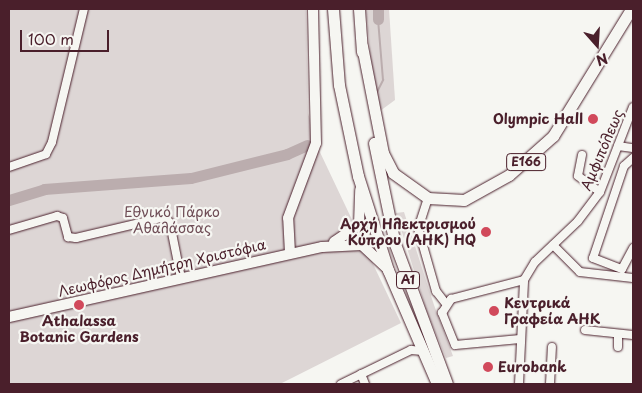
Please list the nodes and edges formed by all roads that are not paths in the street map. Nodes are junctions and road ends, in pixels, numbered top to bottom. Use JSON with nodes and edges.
{"nodes":[{"id":1,"x":84,"y":9,"type":"edge"},
{"id":2,"x":314,"y":9,"type":"edge"},
{"id":3,"x":333,"y":9,"type":"edge"},
{"id":4,"x":360,"y":9,"type":"edge"},
{"id":5,"x":631,"y":9,"type":"edge"},
{"id":6,"x":362,"y":46,"type":"junction"},
{"id":7,"x":633,"y":108,"type":"edge"},
{"id":8,"x":618,"y":146,"type":"junction"},
{"id":9,"x":633,"y":148,"type":"edge"},
{"id":10,"x":582,"y":155,"type":"dead end"},
{"id":11,"x":633,"y":158,"type":"edge"},
{"id":12,"x":9,"y":167,"type":"edge"},
{"id":13,"x":378,"y":172,"type":"junction"},
{"id":14,"x":358,"y":176,"type":"junction"},
{"id":15,"x":602,"y":189,"type":"junction"},
{"id":16,"x":615,"y":190,"type":"junction"},
{"id":17,"x":428,"y":198,"type":"junction"},
{"id":18,"x":9,"y":230,"type":"edge"},
{"id":19,"x":288,"y":233,"type":"junction"},
{"id":20,"x":553,"y":245,"type":"junction"},
{"id":21,"x":322,"y":247,"type":"junction"},
{"id":22,"x":633,"y":248,"type":"edge"},
{"id":23,"x":305,"y":250,"type":"junction"},
{"id":24,"x":290,"y":253,"type":"junction"},
{"id":25,"x":388,"y":270,"type":"junction"},
{"id":26,"x":181,"y":278,"type":"junction"},
{"id":27,"x":633,"y":278,"type":"edge"},
{"id":28,"x":524,"y":280,"type":"junction"},
{"id":29,"x":446,"y":304,"type":"junction"},
{"id":30,"x":9,"y":317,"type":"edge"},
{"id":31,"x":585,"y":330,"type":"dead end"},
{"id":32,"x":618,"y":334,"type":"junction"},
{"id":33,"x":633,"y":335,"type":"edge"},
{"id":34,"x":520,"y":340,"type":"junction"},
{"id":35,"x":552,"y":347,"type":"dead end"},
{"id":36,"x":618,"y":347,"type":"dead end"},
{"id":37,"x":417,"y":350,"type":"junction"},
{"id":38,"x":361,"y":374,"type":"junction"},
{"id":39,"x":340,"y":384,"type":"edge"},
{"id":40,"x":365,"y":384,"type":"edge"},
{"id":41,"x":436,"y":384,"type":"edge"},
{"id":42,"x":446,"y":384,"type":"edge"},
{"id":43,"x":452,"y":384,"type":"edge"},
{"id":44,"x":519,"y":384,"type":"edge"},
{"id":45,"x":550,"y":384,"type":"edge"}],
"edges":[{"from":1,"to":12,"type":"street"},
{"from":2,"to":19,"type":"main road"},
{"from":3,"to":14,"type":"highway","number":"A1"},
{"from":4,"to":6,"type":"highway","number":"A1"},
{"from":5,"to":17,"type":"highway","number":"E166"},
{"from":6,"to":13,"type":"highway","number":"A1"},
{"from":6,"to":17,"type":"highway","number":"E166"},
{"from":7,"to":8,"type":"street","name":"Αμφιπόλεως"},
{"from":8,"to":9,"type":"street"},
{"from":8,"to":15,"type":"street","name":"Αμφιπόλεως"},
{"from":10,"to":15,"type":"street"},
{"from":11,"to":16,"type":"street"},
{"from":13,"to":42,"type":"highway","number":"A1"},
{"from":13,"to":43,"type":"highway"},
{"from":14,"to":21,"type":"main road","name":"Λεωφόρος Δημήτρη Χριστόφια"},
{"from":14,"to":25,"type":"highway","number":"A1"},
{"from":15,"to":16,"type":"street"},
{"from":15,"to":20,"type":"street","name":"Αμφιπόλεως"},
{"from":16,"to":22,"type":"street"},
{"from":17,"to":29,"type":"street"},
{"from":18,"to":26,"type":"street"},
{"from":19,"to":23,"type":"main road"},
{"from":19,"to":24,"type":"main road"},
{"from":20,"to":27,"type":"street"},
{"from":20,"to":28,"type":"street","name":"Αμφιπόλεως"},
{"from":21,"to":23,"type":"main road","name":"Λεωφόρος Δημήτρη Χριστόφια"},
{"from":21,"to":25,"type":"main road","name":"Λεωφόρος Δημήτρη Χριστόφια"},
{"from":23,"to":24,"type":"main road","name":"Λεωφόρος Δημήτρη Χριστόφια"},
{"from":24,"to":26,"type":"main road","name":"Λεωφόρος Δημήτρη Χριστόφια"},
{"from":25,"to":37,"type":"highway","number":"A1"},
{"from":26,"to":30,"type":"main road","name":"Λεωφόρος Δημήτρη Χριστόφια"},
{"from":28,"to":29,"type":"street"},
{"from":28,"to":34,"type":"street"},
{"from":29,"to":34,"type":"street"},
{"from":31,"to":32,"type":"street"},
{"from":32,"to":33,"type":"street"},
{"from":32,"to":36,"type":"street"},
{"from":34,"to":44,"type":"street"},
{"from":35,"to":45,"type":"street"},
{"from":37,"to":38,"type":"street"},
{"from":37,"to":41,"type":"highway","number":"A1"},
{"from":38,"to":39,"type":"street"},
{"from":38,"to":40,"type":"street"}]}
